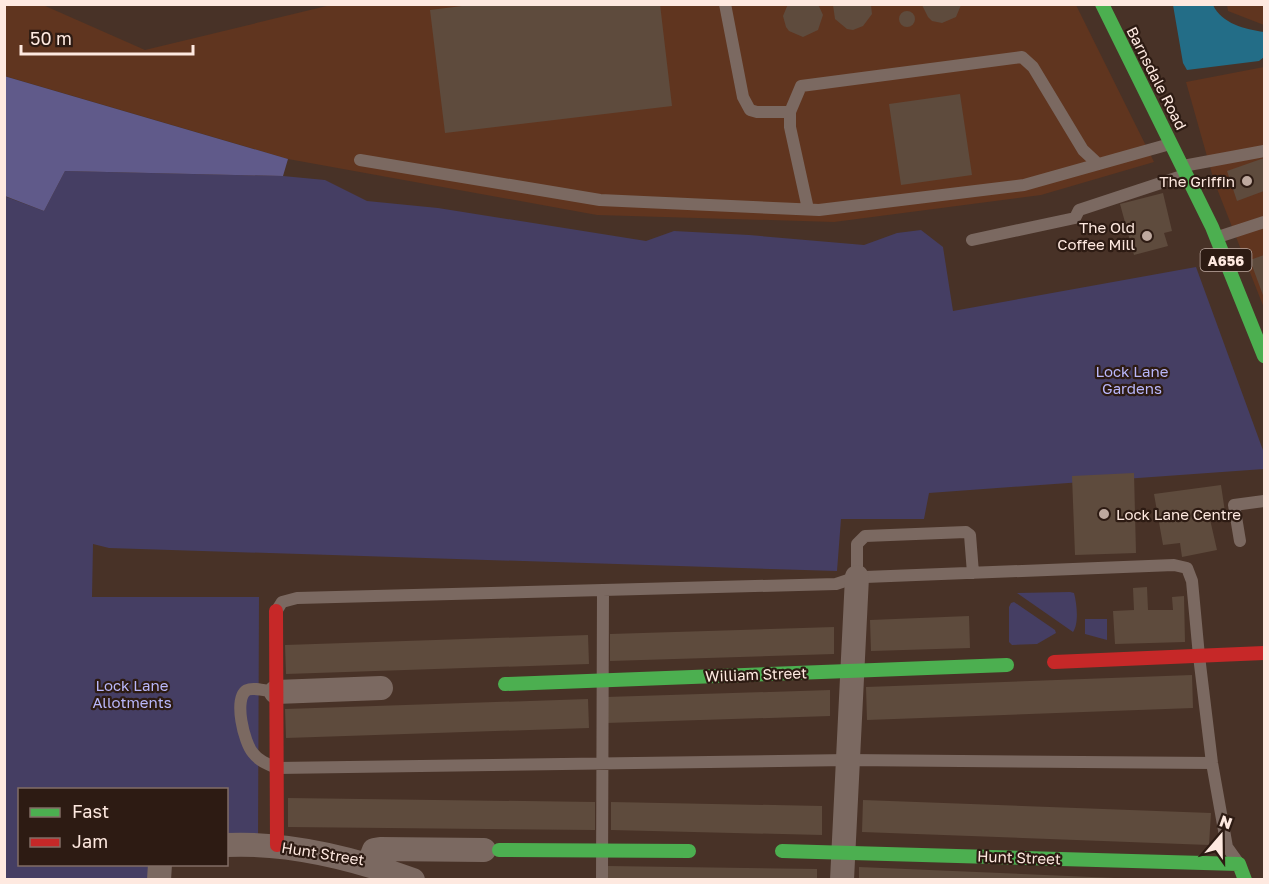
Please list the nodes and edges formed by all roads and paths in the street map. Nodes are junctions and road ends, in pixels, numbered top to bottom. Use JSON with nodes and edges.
{"nodes":[{"id":1,"x":725,"y":4,"type":"edge"},
{"id":2,"x":1101,"y":4,"type":"edge"},
{"id":3,"x":790,"y":112,"type":"junction"},
{"id":4,"x":1172,"y":143,"type":"junction"},
{"id":5,"x":1264,"y":150,"type":"edge"},
{"id":6,"x":360,"y":160,"type":"dead end"},
{"id":7,"x":1098,"y":164,"type":"junction"},
{"id":8,"x":1184,"y":170,"type":"junction"},
{"id":9,"x":808,"y":210,"type":"junction"},
{"id":10,"x":1264,"y":222,"type":"edge"},
{"id":11,"x":1216,"y":237,"type":"junction"},
{"id":12,"x":972,"y":240,"type":"dead end"},
{"id":13,"x":1264,"y":356,"type":"edge"},
{"id":14,"x":1264,"y":501,"type":"edge"},
{"id":15,"x":1240,"y":541,"type":"dead end"},
{"id":16,"x":973,"y":573,"type":"junction"},
{"id":17,"x":857,"y":577,"type":"junction"},
{"id":18,"x":603,"y":590,"type":"junction"},
{"id":19,"x":276,"y":611,"type":"joint"},
{"id":20,"x":1264,"y":653,"type":"edge"},
{"id":21,"x":1198,"y":656,"type":"junction"},
{"id":22,"x":1054,"y":662,"type":"dead end"},
{"id":23,"x":1007,"y":664,"type":"dead end"},
{"id":24,"x":853,"y":670,"type":"junction"},
{"id":25,"x":603,"y":680,"type":"junction"},
{"id":26,"x":505,"y":684,"type":"dead end"},
{"id":27,"x":381,"y":688,"type":"dead end"},
{"id":28,"x":276,"y":692,"type":"junction"},
{"id":29,"x":848,"y":760,"type":"junction"},
{"id":30,"x":603,"y":763,"type":"junction"},
{"id":31,"x":1212,"y":763,"type":"junction"},
{"id":32,"x":277,"y":768,"type":"junction"},
{"id":33,"x":228,"y":844,"type":"edge"},
{"id":34,"x":277,"y":845,"type":"junction"},
{"id":35,"x":491,"y":849,"type":"joint"},
{"id":36,"x":602,"y":850,"type":"junction"},
{"id":37,"x":689,"y":851,"type":"dead end"},
{"id":38,"x":782,"y":851,"type":"dead end"},
{"id":39,"x":844,"y":852,"type":"junction"},
{"id":40,"x":369,"y":863,"type":"junction"},
{"id":41,"x":1239,"y":864,"type":"junction"},
{"id":42,"x":402,"y":878,"type":"edge"},
{"id":43,"x":602,"y":879,"type":"edge"},
{"id":44,"x":842,"y":879,"type":"edge"},
{"id":45,"x":1245,"y":879,"type":"edge"}],
"edges":[{"from":1,"to":3,"type":"lane"},
{"from":2,"to":4,"type":"street","name":"Barnsdale Road","number":"A656"},
{"from":3,"to":7,"type":"lane"},
{"from":3,"to":9,"type":"lane"},
{"from":4,"to":7,"type":"lane"},
{"from":4,"to":8,"type":"street","name":"Barnsdale Road","number":"A656"},
{"from":5,"to":8,"type":"lane"},
{"from":6,"to":9,"type":"lane"},
{"from":7,"to":9,"type":"lane"},
{"from":8,"to":11,"type":"street","number":"A656"},
{"from":8,"to":12,"type":"lane"},
{"from":10,"to":11,"type":"lane"},
{"from":11,"to":13,"type":"street","number":"A656"},
{"from":14,"to":15,"type":"lane"},
{"from":16,"to":17,"type":"lane"},
{"from":16,"to":17,"type":"lane"},
{"from":16,"to":21,"type":"lane"},
{"from":17,"to":18,"type":"lane"},
{"from":17,"to":24,"type":"street"},
{"from":18,"to":19,"type":"lane"},
{"from":18,"to":25,"type":"lane"},
{"from":19,"to":28,"type":"street"},
{"from":20,"to":21,"type":"street"},
{"from":21,"to":22,"type":"street"},
{"from":21,"to":31,"type":"lane"},
{"from":23,"to":24,"type":"street","name":"William Street"},
{"from":24,"to":25,"type":"street","name":"William Street"},
{"from":24,"to":29,"type":"street"},
{"from":25,"to":26,"type":"street","name":"William Street"},
{"from":25,"to":30,"type":"lane"},
{"from":27,"to":28,"type":"street"},
{"from":28,"to":32,"type":"street"},
{"from":28,"to":32,"type":"lane"},
{"from":29,"to":30,"type":"lane"},
{"from":29,"to":31,"type":"lane"},
{"from":29,"to":39,"type":"street"},
{"from":30,"to":32,"type":"lane"},
{"from":30,"to":36,"type":"lane"},
{"from":31,"to":41,"type":"lane"},
{"from":32,"to":34,"type":"street"},
{"from":33,"to":34,"type":"street","name":"Hunt Street"},
{"from":34,"to":40,"type":"street","name":"Hunt Street"},
{"from":35,"to":36,"type":"street","name":"Hunt Street"},
{"from":35,"to":40,"type":"street","name":"Hunt Street"},
{"from":36,"to":37,"type":"street","name":"Hunt Street"},
{"from":36,"to":43,"type":"lane"},
{"from":38,"to":39,"type":"street","name":"Hunt Street"},
{"from":39,"to":41,"type":"street","name":"Hunt Street"},
{"from":39,"to":44,"type":"street"},
{"from":40,"to":42,"type":"street"},
{"from":41,"to":45,"type":"street"}]}
